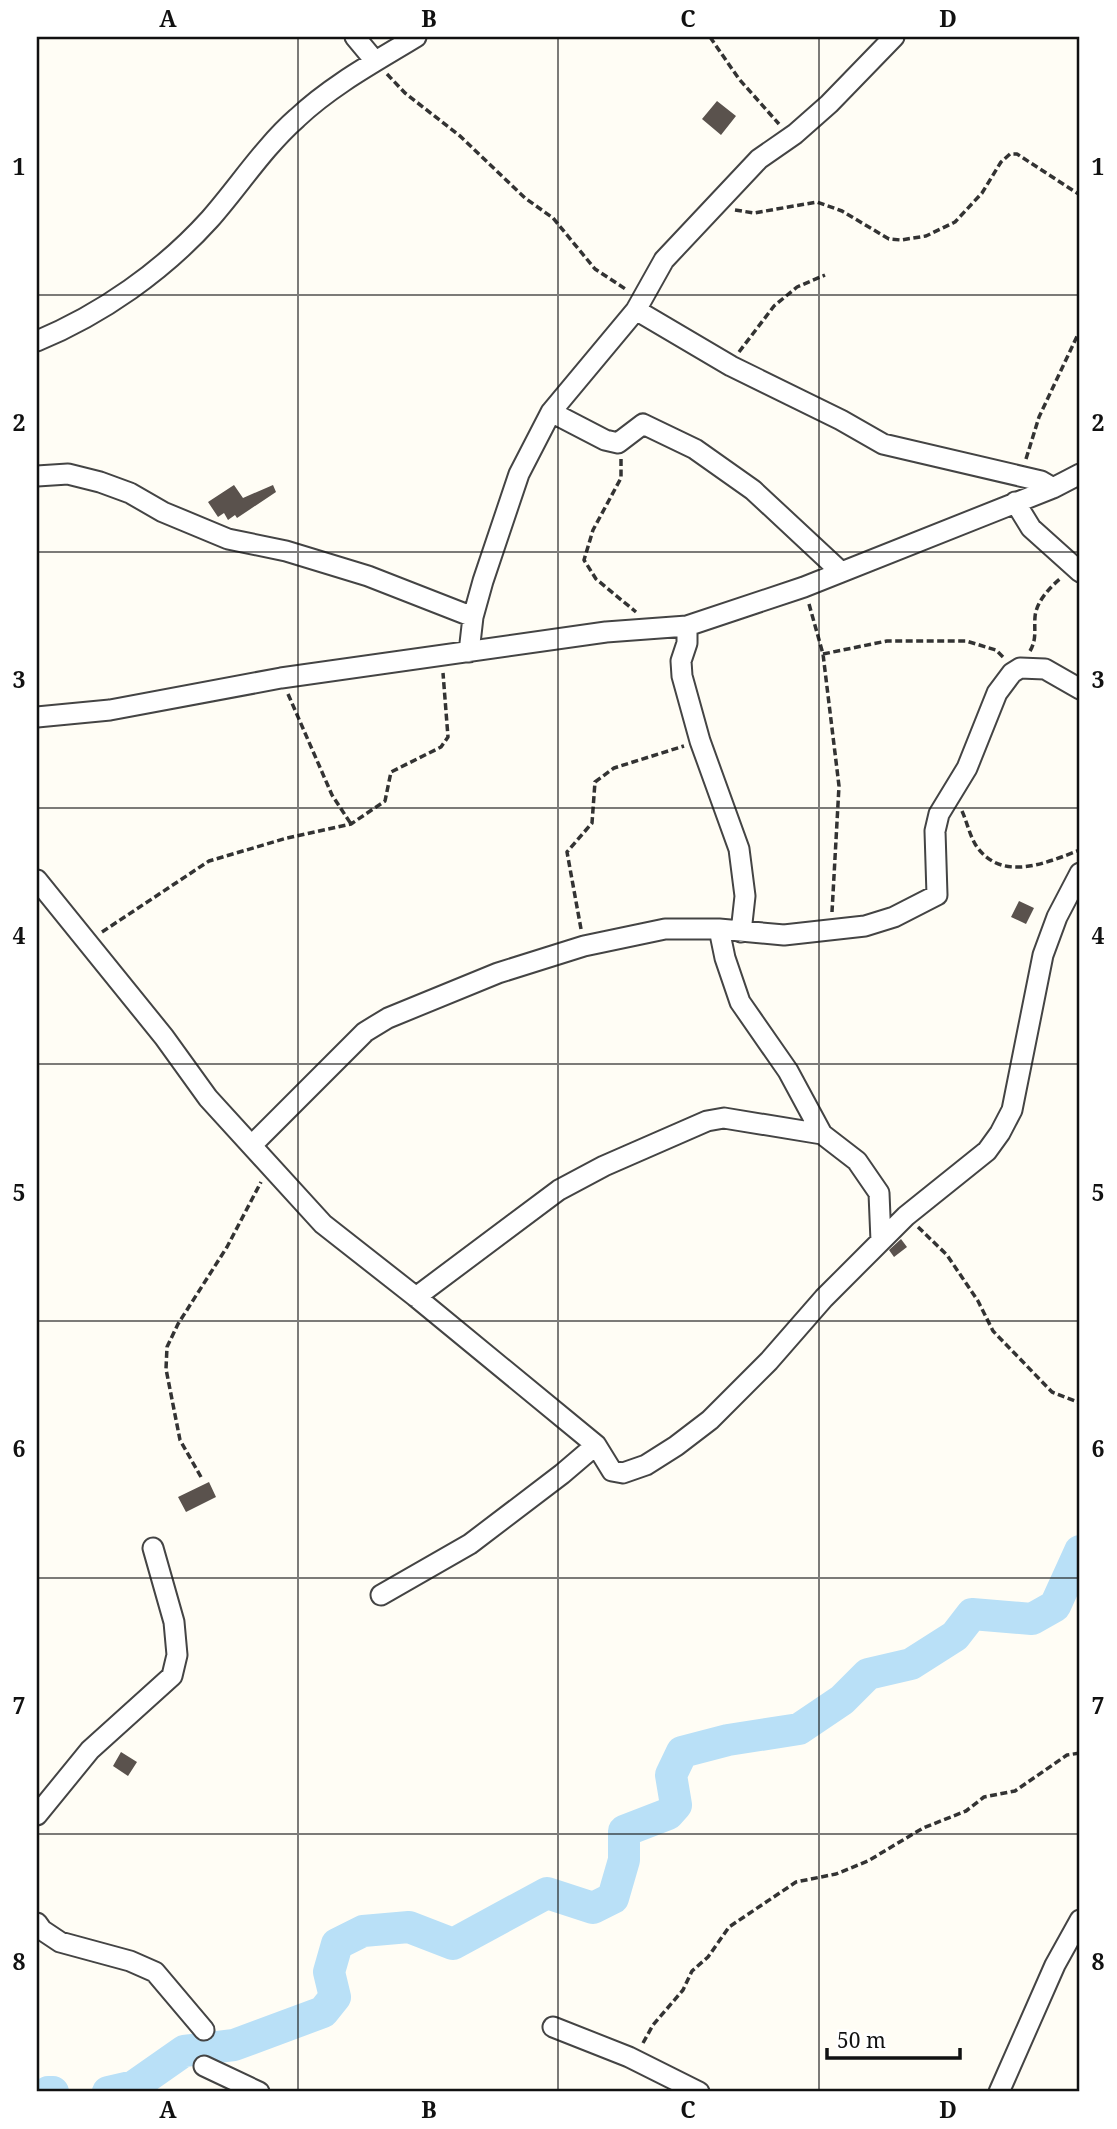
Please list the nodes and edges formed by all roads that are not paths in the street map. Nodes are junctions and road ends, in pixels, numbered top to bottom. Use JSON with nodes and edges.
{"nodes":[{"id":1,"x":355,"y":37,"type":"edge"},
{"id":2,"x":416,"y":37,"type":"edge"},
{"id":3,"x":894,"y":37,"type":"edge"},
{"id":4,"x":375,"y":61,"type":"junction"},
{"id":5,"x":638,"y":304,"type":"junction"},
{"id":6,"x":37,"y":341,"type":"edge"},
{"id":7,"x":551,"y":412,"type":"junction"},
{"id":8,"x":1080,"y":474,"type":"edge"},
{"id":9,"x":37,"y":476,"type":"edge"},
{"id":10,"x":1053,"y":488,"type":"junction"},
{"id":11,"x":1015,"y":502,"type":"junction"},
{"id":12,"x":1077,"y":570,"type":"edge"},
{"id":13,"x":841,"y":572,"type":"junction"},
{"id":14,"x":473,"y":617,"type":"junction"},
{"id":15,"x":687,"y":626,"type":"junction"},
{"id":16,"x":469,"y":652,"type":"junction"},
{"id":17,"x":1080,"y":689,"type":"edge"},
{"id":18,"x":37,"y":717,"type":"edge"},
{"id":19,"x":1080,"y":873,"type":"edge"},
{"id":20,"x":37,"y":880,"type":"edge"},
{"id":21,"x":719,"y":929,"type":"junction"},
{"id":22,"x":741,"y":932,"type":"junction"},
{"id":23,"x":822,"y":1134,"type":"junction"},
{"id":24,"x":252,"y":1145,"type":"junction"},
{"id":25,"x":881,"y":1241,"type":"junction"},
{"id":26,"x":416,"y":1297,"type":"junction"},
{"id":27,"x":596,"y":1445,"type":"junction"},
{"id":28,"x":153,"y":1548,"type":"dead end"},
{"id":29,"x":381,"y":1595,"type":"dead end"},
{"id":30,"x":37,"y":1815,"type":"edge"},
{"id":31,"x":1080,"y":1920,"type":"edge"},
{"id":32,"x":37,"y":1923,"type":"edge"},
{"id":33,"x":553,"y":2026,"type":"dead end"},
{"id":34,"x":204,"y":2030,"type":"dead end"},
{"id":35,"x":204,"y":2066,"type":"dead end"},
{"id":36,"x":259,"y":2092,"type":"edge"},
{"id":37,"x":699,"y":2092,"type":"edge"},
{"id":38,"x":999,"y":2092,"type":"edge"}],
"edges":[{"from":1,"to":4,"type":"street"},
{"from":2,"to":4,"type":"street"},
{"from":3,"to":5,"type":"street"},
{"from":4,"to":6,"type":"street"},
{"from":5,"to":7,"type":"street"},
{"from":5,"to":10,"type":"street"},
{"from":7,"to":13,"type":"street"},
{"from":7,"to":14,"type":"street"},
{"from":8,"to":10,"type":"street"},
{"from":9,"to":14,"type":"street"},
{"from":10,"to":11,"type":"street"},
{"from":11,"to":12,"type":"street"},
{"from":11,"to":13,"type":"street"},
{"from":13,"to":15,"type":"street"},
{"from":14,"to":16,"type":"street"},
{"from":15,"to":16,"type":"street"},
{"from":15,"to":22,"type":"street"},
{"from":16,"to":18,"type":"street"},
{"from":17,"to":22,"type":"street"},
{"from":19,"to":25,"type":"street"},
{"from":20,"to":24,"type":"street"},
{"from":21,"to":22,"type":"street"},
{"from":21,"to":23,"type":"street"},
{"from":21,"to":24,"type":"street"},
{"from":23,"to":25,"type":"street"},
{"from":23,"to":26,"type":"street"},
{"from":24,"to":26,"type":"street"},
{"from":25,"to":27,"type":"street"},
{"from":26,"to":27,"type":"street"},
{"from":27,"to":29,"type":"street"},
{"from":28,"to":30,"type":"street"},
{"from":31,"to":38,"type":"street"},
{"from":32,"to":34,"type":"street"},
{"from":33,"to":37,"type":"street"},
{"from":35,"to":36,"type":"street"}]}
